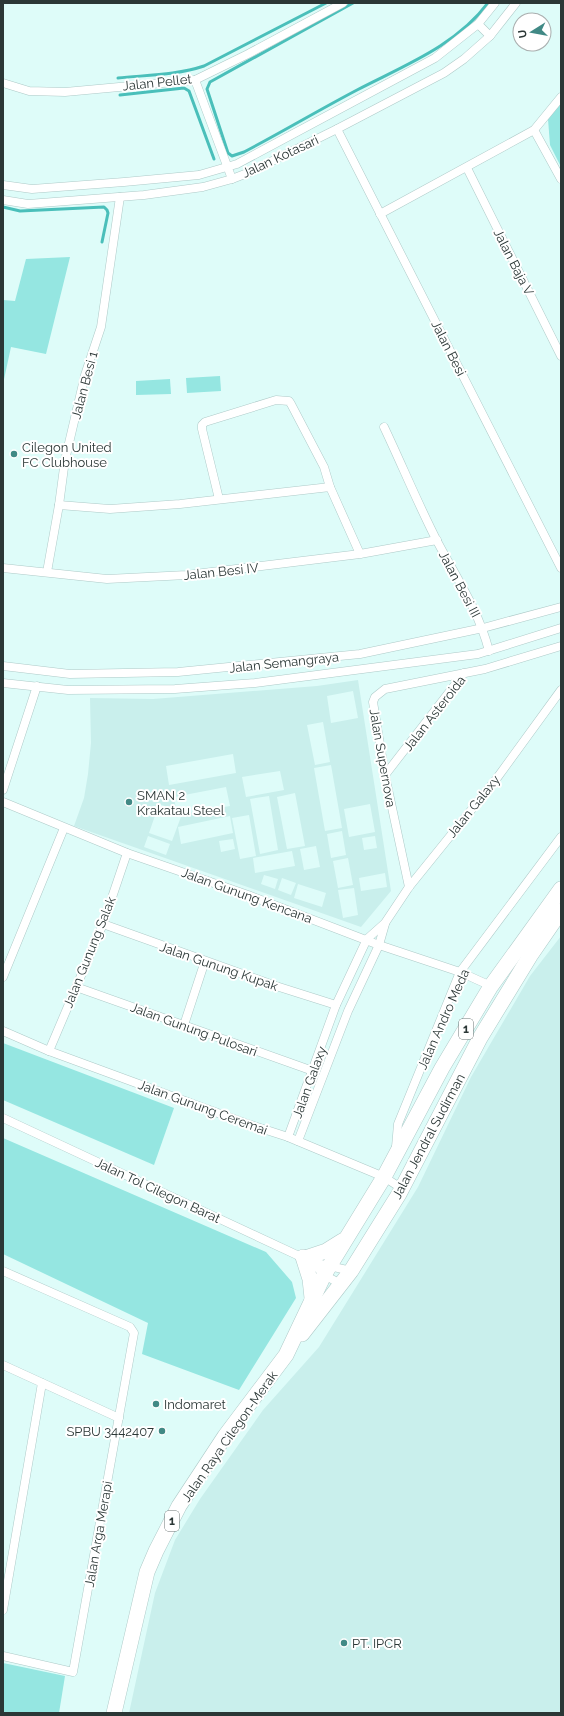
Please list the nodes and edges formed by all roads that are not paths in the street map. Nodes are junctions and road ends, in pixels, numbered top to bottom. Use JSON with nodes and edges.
{"nodes":[{"id":1,"x":342,"y":3,"type":"edge"},
{"id":2,"x":495,"y":3,"type":"edge"},
{"id":3,"x":516,"y":3,"type":"edge"},
{"id":4,"x":478,"y":24,"type":"junction"},
{"id":5,"x":490,"y":36,"type":"junction"},
{"id":6,"x":195,"y":80,"type":"junction"},
{"id":7,"x":3,"y":83,"type":"edge"},
{"id":8,"x":561,"y":97,"type":"edge"},
{"id":9,"x":337,"y":129,"type":"junction"},
{"id":10,"x":534,"y":130,"type":"junction"},
{"id":11,"x":228,"y":166,"type":"junction"},
{"id":12,"x":467,"y":168,"type":"junction"},
{"id":13,"x":232,"y":178,"type":"junction"},
{"id":14,"x":561,"y":179,"type":"edge"},
{"id":15,"x":3,"y":185,"type":"edge"},
{"id":16,"x":120,"y":197,"type":"junction"},
{"id":17,"x":3,"y":200,"type":"edge"},
{"id":18,"x":380,"y":214,"type":"junction"},
{"id":19,"x":561,"y":356,"type":"edge"},
{"id":20,"x":384,"y":427,"type":"dead end"},
{"id":21,"x":330,"y":488,"type":"junction"},
{"id":22,"x":219,"y":499,"type":"junction"},
{"id":23,"x":59,"y":505,"type":"junction"},
{"id":24,"x":437,"y":540,"type":"junction"},
{"id":25,"x":360,"y":554,"type":"junction"},
{"id":26,"x":3,"y":568,"type":"edge"},
{"id":27,"x":561,"y":568,"type":"edge"},
{"id":28,"x":47,"y":572,"type":"junction"},
{"id":29,"x":561,"y":607,"type":"edge"},
{"id":30,"x":483,"y":628,"type":"junction"},
{"id":31,"x":561,"y":628,"type":"edge"},
{"id":32,"x":561,"y":646,"type":"edge"},
{"id":33,"x":489,"y":651,"type":"junction"},
{"id":34,"x":3,"y":666,"type":"edge"},
{"id":35,"x":464,"y":673,"type":"junction"},
{"id":36,"x":3,"y":683,"type":"edge"},
{"id":37,"x":37,"y":686,"type":"junction"},
{"id":38,"x":561,"y":690,"type":"edge"},
{"id":39,"x":385,"y":775,"type":"junction"},
{"id":40,"x":3,"y":790,"type":"edge"},
{"id":41,"x":3,"y":802,"type":"edge"},
{"id":42,"x":64,"y":828,"type":"junction"},
{"id":43,"x":561,"y":837,"type":"edge"},
{"id":44,"x":127,"y":853,"type":"junction"},
{"id":45,"x":409,"y":887,"type":"junction"},
{"id":46,"x":561,"y":889,"type":"edge"},
{"id":47,"x":561,"y":911,"type":"edge"},
{"id":48,"x":385,"y":923,"type":"junction"},
{"id":49,"x":103,"y":924,"type":"junction"},
{"id":50,"x":367,"y":939,"type":"junction"},
{"id":51,"x":379,"y":945,"type":"junction"},
{"id":52,"x":205,"y":961,"type":"junction"},
{"id":53,"x":460,"y":972,"type":"junction"},
{"id":54,"x":3,"y":977,"type":"edge"},
{"id":55,"x":491,"y":986,"type":"junction"},
{"id":56,"x":76,"y":987,"type":"junction"},
{"id":57,"x":336,"y":1005,"type":"junction"},
{"id":58,"x":184,"y":1026,"type":"junction"},
{"id":59,"x":3,"y":1031,"type":"edge"},
{"id":60,"x":49,"y":1051,"type":"junction"},
{"id":61,"x":313,"y":1071,"type":"junction"},
{"id":62,"x":3,"y":1118,"type":"edge"},
{"id":63,"x":288,"y":1137,"type":"junction"},
{"id":64,"x":298,"y":1141,"type":"junction"},
{"id":65,"x":396,"y":1155,"type":"junction"},
{"id":66,"x":384,"y":1177,"type":"junction"},
{"id":67,"x":401,"y":1188,"type":"junction"},
{"id":68,"x":346,"y":1238,"type":"junction"},
{"id":69,"x":307,"y":1259,"type":"junction"},
{"id":70,"x":327,"y":1270,"type":"junction"},
{"id":71,"x":3,"y":1271,"type":"edge"},
{"id":72,"x":351,"y":1271,"type":"junction"},
{"id":73,"x":341,"y":1284,"type":"junction"},
{"id":74,"x":312,"y":1299,"type":"junction"},
{"id":75,"x":286,"y":1355,"type":"junction"},
{"id":76,"x":3,"y":1366,"type":"edge"},
{"id":77,"x":42,"y":1384,"type":"junction"},
{"id":78,"x":119,"y":1418,"type":"junction"},
{"id":79,"x":6,"y":1570,"type":"edge"},
{"id":80,"x":3,"y":1610,"type":"edge"},
{"id":81,"x":3,"y":1656,"type":"edge"},
{"id":82,"x":114,"y":1713,"type":"edge"}],
"edges":[{"from":1,"to":6,"type":"street","name":"Jalan Pellet"},
{"from":2,"to":4,"type":"street","name":"Jalan Kotasari"},
{"from":3,"to":5,"type":"street","name":"Jalan Kotasari"},
{"from":4,"to":5,"type":"street"},
{"from":4,"to":11,"type":"street","name":"Jalan Kotasari"},
{"from":5,"to":9,"type":"street","name":"Jalan Kotasari"},
{"from":6,"to":7,"type":"street","name":"Jalan Pellet"},
{"from":6,"to":11,"type":"street"},
{"from":8,"to":10,"type":"street"},
{"from":9,"to":13,"type":"street","name":"Jalan Kotasari"},
{"from":9,"to":18,"type":"street","name":"Jalan Besi"},
{"from":10,"to":12,"type":"street"},
{"from":10,"to":14,"type":"street"},
{"from":11,"to":13,"type":"street"},
{"from":11,"to":15,"type":"street","name":"Jalan Kotasari"},
{"from":12,"to":18,"type":"street"},
{"from":12,"to":19,"type":"street","name":"Jalan Baja V"},
{"from":13,"to":16,"type":"street","name":"Jalan Kotasari"},
{"from":16,"to":17,"type":"street","name":"Jalan Kotasari"},
{"from":16,"to":23,"type":"street","name":"Jalan Besi 1"},
{"from":18,"to":27,"type":"street","name":"Jalan Besi"},
{"from":20,"to":24,"type":"street","name":"Jalan Besi III"},
{"from":21,"to":22,"type":"street"},
{"from":21,"to":22,"type":"street"},
{"from":21,"to":25,"type":"street"},
{"from":22,"to":23,"type":"street"},
{"from":23,"to":28,"type":"street","name":"Jalan Besi 1"},
{"from":24,"to":25,"type":"street","name":"Jalan Besi IV"},
{"from":24,"to":30,"type":"street","name":"Jalan Besi III"},
{"from":25,"to":28,"type":"street","name":"Jalan Besi IV"},
{"from":26,"to":28,"type":"street","name":"Jalan Besi IV"},
{"from":29,"to":30,"type":"street","name":"Jalan Semangraya"},
{"from":30,"to":33,"type":"street","name":"Jalan Besi III"},
{"from":30,"to":34,"type":"street","name":"Jalan Semangraya"},
{"from":31,"to":33,"type":"street","name":"Jalan Semangraya"},
{"from":32,"to":35,"type":"street","name":"Jalan Asteroida"},
{"from":33,"to":37,"type":"street","name":"Jalan Semangraya"},
{"from":35,"to":39,"type":"street","name":"Jalan Asteroida"},
{"from":35,"to":39,"type":"street","name":"Jalan Supernova"},
{"from":36,"to":37,"type":"street","name":"Jalan Semangraya"},
{"from":37,"to":40,"type":"street"},
{"from":38,"to":45,"type":"street","name":"Jalan Galaxy"},
{"from":39,"to":45,"type":"street","name":"Jalan Supernova"},
{"from":41,"to":42,"type":"street","name":"Jalan Gunung Kencana"},
{"from":42,"to":44,"type":"street","name":"Jalan Gunung Kencana"},
{"from":42,"to":54,"type":"street"},
{"from":43,"to":53,"type":"street","name":"Jalan Andro Meda"},
{"from":44,"to":49,"type":"street","name":"Jalan Gunung Salak"},
{"from":44,"to":50,"type":"street","name":"Jalan Gunung Kencana"},
{"from":45,"to":48,"type":"street","name":"Jalan Galaxy"},
{"from":46,"to":55,"type":"highway","number":"1"},
{"from":47,"to":67,"type":"highway","name":"Jalan Jendral Sudirman","number":"1"},
{"from":48,"to":50,"type":"street","name":"Jalan Galaxy"},
{"from":48,"to":51,"type":"street","name":"Jalan Galaxy"},
{"from":49,"to":52,"type":"street","name":"Jalan Gunung Kupak"},
{"from":49,"to":56,"type":"street","name":"Jalan Gunung Salak"},
{"from":50,"to":51,"type":"street","name":"Jalan Gunung Kencana"},
{"from":50,"to":57,"type":"street","name":"Jalan Galaxy"},
{"from":51,"to":53,"type":"street","name":"Jalan Gunung Kencana"},
{"from":51,"to":64,"type":"street","name":"Jalan Galaxy"},
{"from":52,"to":57,"type":"street","name":"Jalan Gunung Kupak"},
{"from":52,"to":58,"type":"street"},
{"from":53,"to":55,"type":"street","name":"Jalan Gunung Kencana"},
{"from":53,"to":65,"type":"street","name":"Jalan Andro Meda"},
{"from":55,"to":65,"type":"highway","number":"1"},
{"from":56,"to":58,"type":"street","name":"Jalan Gunung Pulosari"},
{"from":56,"to":60,"type":"street","name":"Jalan Gunung Salak"},
{"from":57,"to":61,"type":"street","name":"Jalan Galaxy"},
{"from":58,"to":61,"type":"street","name":"Jalan Gunung Pulosari"},
{"from":59,"to":60,"type":"street","name":"Jalan Gunung Ceremai"},
{"from":60,"to":63,"type":"street","name":"Jalan Gunung Ceremai"},
{"from":61,"to":63,"type":"street","name":"Jalan Galaxy"},
{"from":62,"to":69,"type":"street","name":"Jalan Tol Cilegon Barat"},
{"from":63,"to":64,"type":"street","name":"Jalan Gunung Ceremai"},
{"from":64,"to":66,"type":"street","name":"Jalan Gunung Ceremai"},
{"from":65,"to":66,"type":"highway","number":"1"},
{"from":66,"to":67,"type":"street","name":"Jalan Gunung Ceremai"},
{"from":66,"to":68,"type":"highway","number":"1"},
{"from":67,"to":72,"type":"highway","name":"Jalan Jendral Sudirman","number":"1"},
{"from":68,"to":69,"type":"highway"},
{"from":68,"to":70,"type":"highway","number":"1"},
{"from":69,"to":70,"type":"street"},
{"from":69,"to":74,"type":"highway"},
{"from":70,"to":72,"type":"street"},
{"from":70,"to":73,"type":"street"},
{"from":70,"to":74,"type":"highway","number":"1"},
{"from":71,"to":78,"type":"street","name":"Jalan Arga Merapi"},
{"from":72,"to":73,"type":"highway","name":"Jalan Jendral Sudirman","number":"1"},
{"from":73,"to":75,"type":"highway","name":"Jalan Jendral Sudirman","number":"1"},
{"from":74,"to":75,"type":"highway","name":"Jalan Raya Cilegon-Merak","number":"1"},
{"from":75,"to":82,"type":"highway","name":"Jalan Raya Cilegon-Merak","number":"1"},
{"from":76,"to":77,"type":"street"},
{"from":77,"to":78,"type":"street"},
{"from":77,"to":79,"type":"street"},
{"from":78,"to":81,"type":"street","name":"Jalan Arga Merapi"},
{"from":79,"to":80,"type":"street"}]}
